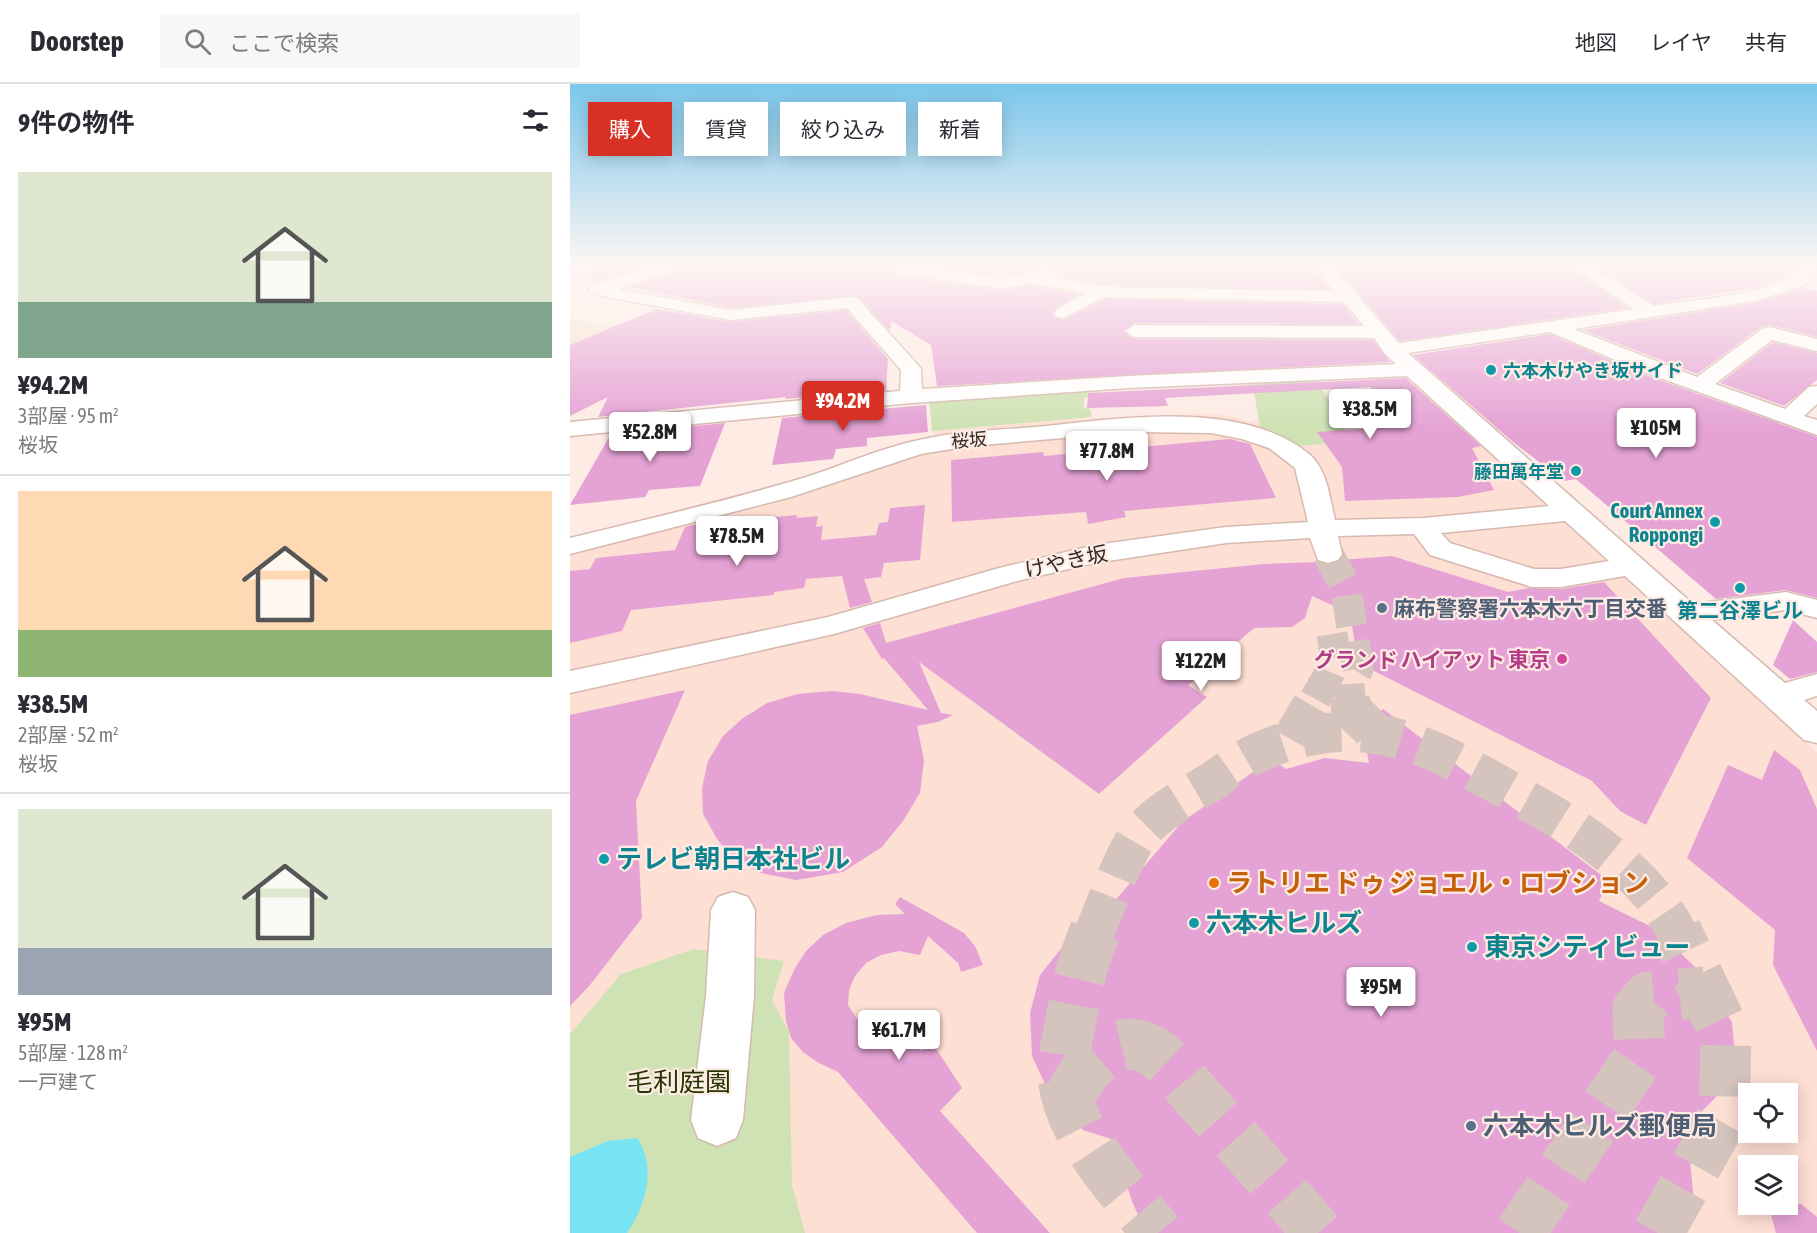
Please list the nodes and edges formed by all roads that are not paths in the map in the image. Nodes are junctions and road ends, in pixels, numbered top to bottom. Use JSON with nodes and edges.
{"nodes":[{"id":1,"x":868,"y":322,"type":"edge"},
{"id":2,"x":1369,"y":322,"type":"edge"},
{"id":3,"x":1588,"y":322,"type":"edge"},
{"id":4,"x":1554,"y":327,"type":"junction"},
{"id":5,"x":1134,"y":332,"type":"dead end"},
{"id":6,"x":1378,"y":333,"type":"junction"},
{"id":7,"x":1817,"y":345,"type":"edge"},
{"id":8,"x":1392,"y":350,"type":"junction"},
{"id":9,"x":1412,"y":370,"type":"junction"},
{"id":10,"x":1699,"y":386,"type":"junction"},
{"id":11,"x":1817,"y":392,"type":"edge"},
{"id":12,"x":911,"y":396,"type":"junction"},
{"id":13,"x":1788,"y":418,"type":"junction"},
{"id":14,"x":1817,"y":428,"type":"edge"},
{"id":15,"x":570,"y":429,"type":"edge"},
{"id":16,"x":1573,"y":512,"type":"junction"},
{"id":17,"x":1424,"y":526,"type":"junction"},
{"id":18,"x":1324,"y":542,"type":"junction"},
{"id":19,"x":570,"y":546,"type":"edge"},
{"id":20,"x":1633,"y":566,"type":"junction"},
{"id":21,"x":1817,"y":609,"type":"edge"},
{"id":22,"x":1686,"y":614,"type":"junction"},
{"id":23,"x":570,"y":682,"type":"edge"},
{"id":24,"x":1817,"y":685,"type":"edge"},
{"id":25,"x":1778,"y":697,"type":"junction"},
{"id":26,"x":1817,"y":731,"type":"edge"},
{"id":27,"x":733,"y":910,"type":"dead end"},
{"id":28,"x":717,"y":1120,"type":"dead end"}],
"edges":[{"from":1,"to":12,"type":"street"},
{"from":2,"to":6,"type":"street"},
{"from":3,"to":4,"type":"street"},
{"from":4,"to":8,"type":"street"},
{"from":4,"to":10,"type":"street"},
{"from":5,"to":6,"type":"street"},
{"from":6,"to":8,"type":"street"},
{"from":7,"to":10,"type":"street"},
{"from":8,"to":9,"type":"street"},
{"from":9,"to":12,"type":"street"},
{"from":9,"to":16,"type":"street"},
{"from":10,"to":13,"type":"street"},
{"from":11,"to":13,"type":"street"},
{"from":12,"to":15,"type":"street"},
{"from":13,"to":14,"type":"street"},
{"from":16,"to":17,"type":"street","name":"けやき坂"},
{"from":16,"to":20,"type":"street"},
{"from":17,"to":18,"type":"street","name":"けやき坂"},
{"from":17,"to":20,"type":"street"},
{"from":18,"to":19,"type":"street","name":"桜坂"},
{"from":18,"to":23,"type":"street","name":"けやき坂"},
{"from":20,"to":22,"type":"street"},
{"from":21,"to":22,"type":"street"},
{"from":22,"to":25,"type":"street"},
{"from":24,"to":25,"type":"street"},
{"from":25,"to":26,"type":"street"},
{"from":27,"to":28,"type":"street"}]}
